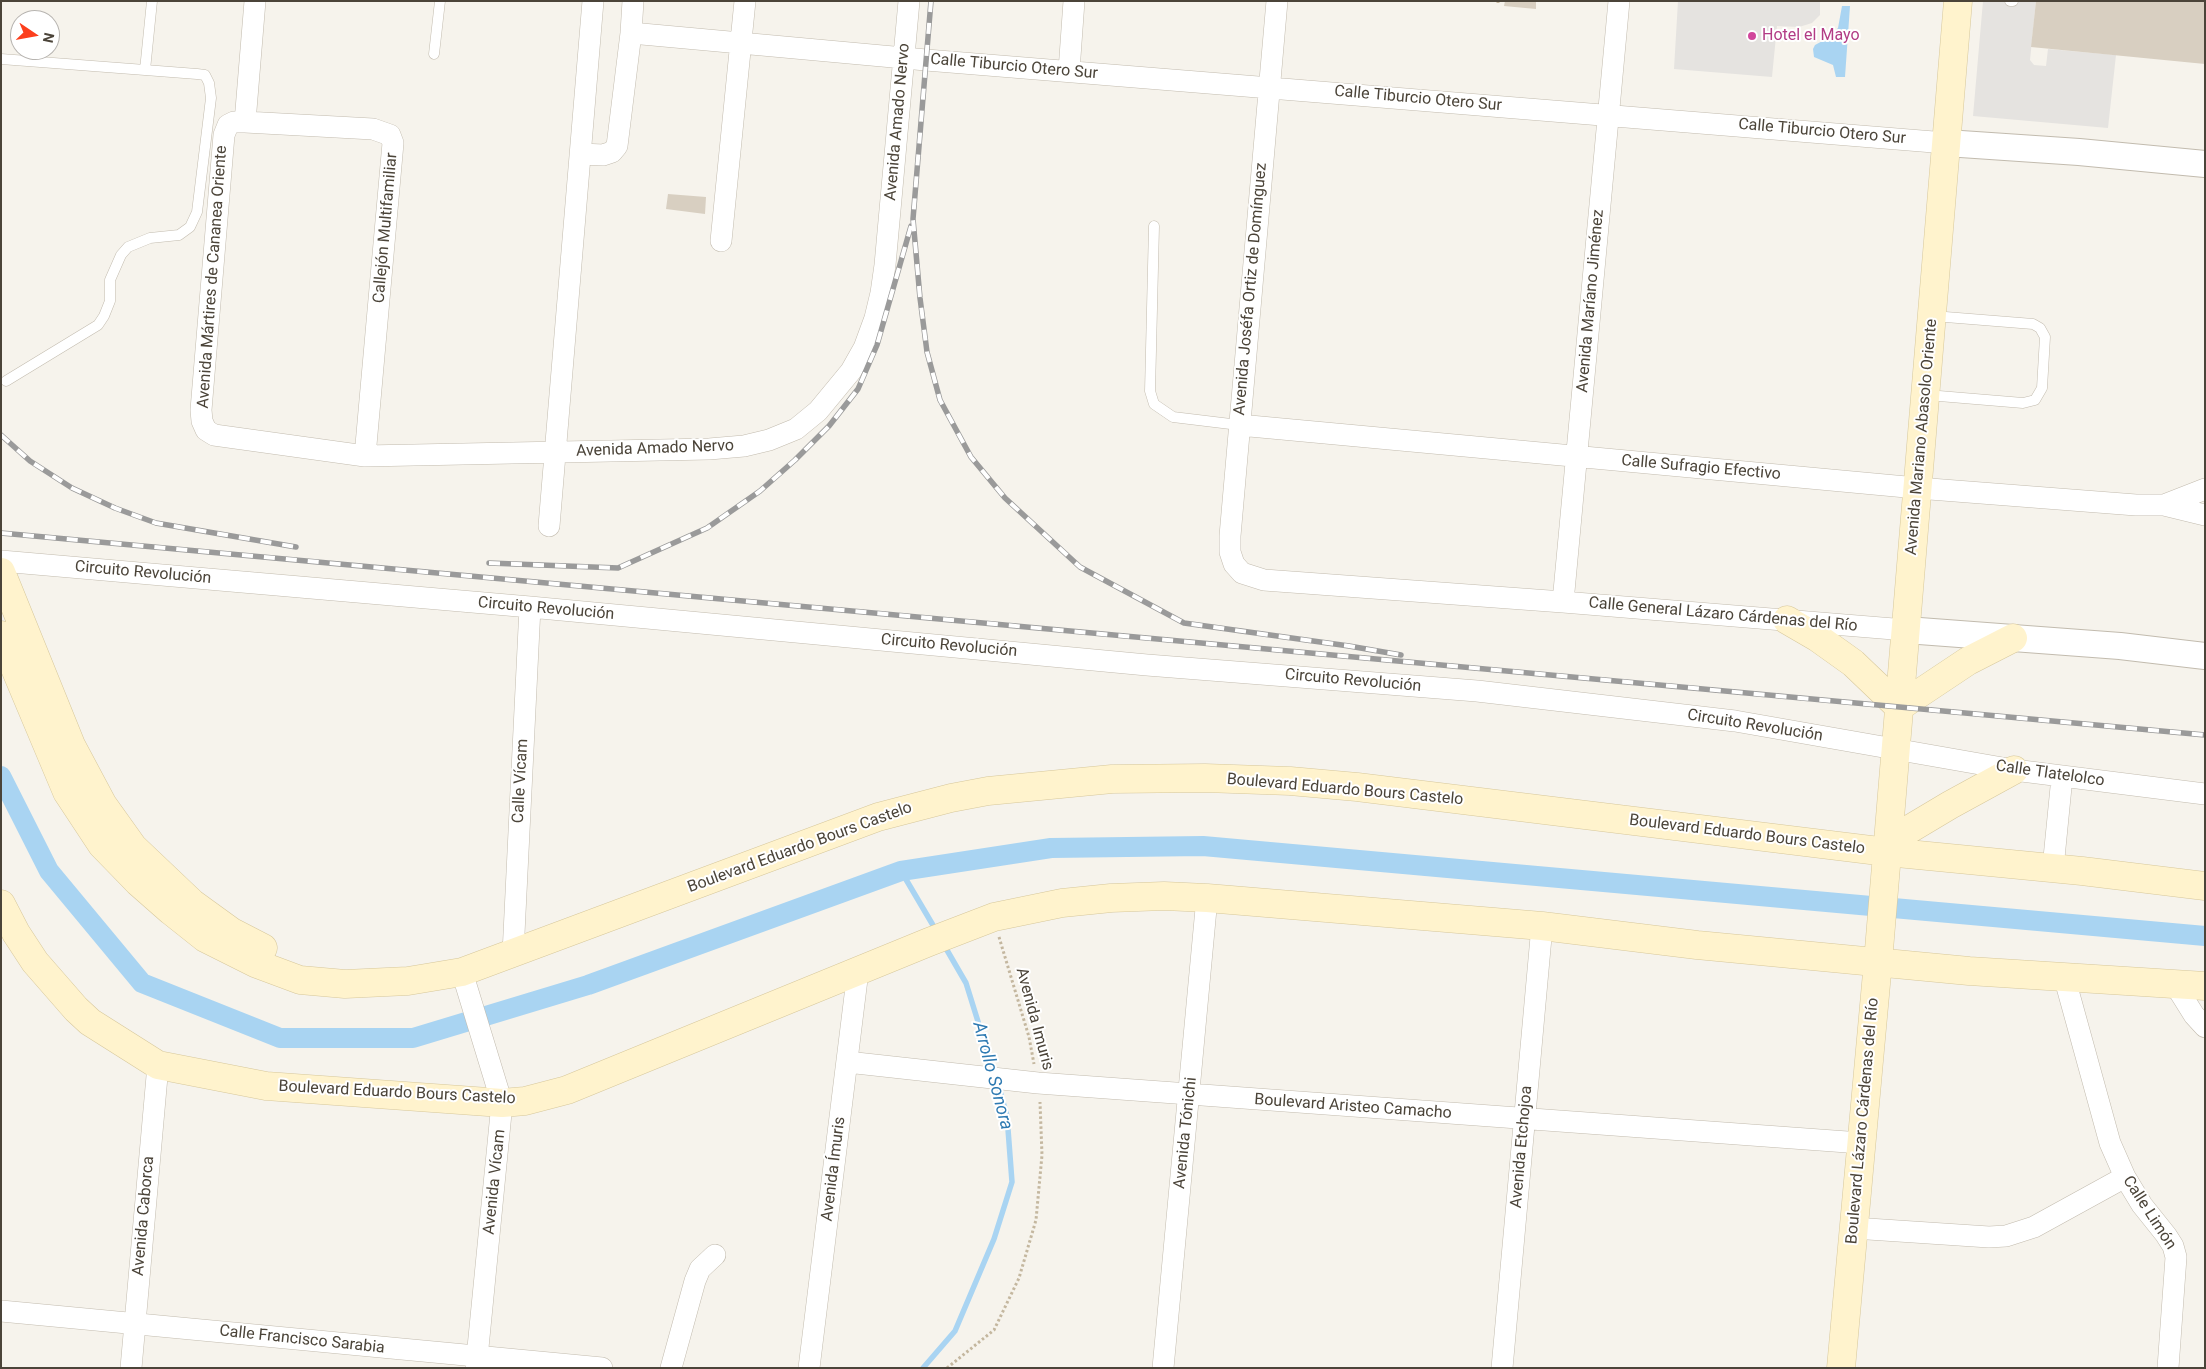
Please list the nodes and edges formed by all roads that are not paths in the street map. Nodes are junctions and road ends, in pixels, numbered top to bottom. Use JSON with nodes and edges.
{"nodes":[{"id":1,"x":152,"y":1,"type":"edge"},
{"id":2,"x":255,"y":1,"type":"edge"},
{"id":3,"x":440,"y":1,"type":"edge"},
{"id":4,"x":593,"y":1,"type":"edge"},
{"id":5,"x":633,"y":1,"type":"edge"},
{"id":6,"x":745,"y":1,"type":"edge"},
{"id":7,"x":909,"y":1,"type":"edge"},
{"id":8,"x":1074,"y":1,"type":"edge"},
{"id":9,"x":1277,"y":1,"type":"edge"},
{"id":10,"x":1619,"y":1,"type":"edge"},
{"id":11,"x":1958,"y":1,"type":"edge"},
{"id":12,"x":631,"y":33,"type":"junction"},
{"id":13,"x":740,"y":43,"type":"junction"},
{"id":14,"x":434,"y":54,"type":"dead end"},
{"id":15,"x":904,"y":57,"type":"junction"},
{"id":16,"x":1,"y":59,"type":"edge"},
{"id":17,"x":145,"y":70,"type":"junction"},
{"id":18,"x":1068,"y":71,"type":"junction"},
{"id":19,"x":1269,"y":87,"type":"junction"},
{"id":20,"x":1608,"y":114,"type":"junction"},
{"id":21,"x":236,"y":123,"type":"junction"},
{"id":22,"x":1946,"y":143,"type":"junction"},
{"id":23,"x":581,"y":154,"type":"junction"},
{"id":24,"x":2205,"y":164,"type":"edge"},
{"id":25,"x":1154,"y":226,"type":"dead end"},
{"id":26,"x":721,"y":241,"type":"dead end"},
{"id":27,"x":1932,"y":316,"type":"junction"},
{"id":28,"x":6,"y":381,"type":"dead end"},
{"id":29,"x":1925,"y":395,"type":"junction"},
{"id":30,"x":1239,"y":425,"type":"junction"},
{"id":31,"x":206,"y":430,"type":"joint"},
{"id":32,"x":553,"y":452,"type":"junction"},
{"id":33,"x":365,"y":456,"type":"junction"},
{"id":34,"x":1577,"y":456,"type":"junction"},
{"id":35,"x":1917,"y":488,"type":"junction"},
{"id":36,"x":2205,"y":489,"type":"edge"},
{"id":37,"x":2164,"y":504,"type":"junction"},
{"id":38,"x":2205,"y":515,"type":"edge"},
{"id":39,"x":548,"y":526,"type":"dead end"},
{"id":40,"x":1,"y":561,"type":"edge"},
{"id":41,"x":1,"y":572,"type":"edge"},
{"id":42,"x":1242,"y":573,"type":"joint"},
{"id":43,"x":1563,"y":602,"type":"junction"},
{"id":44,"x":530,"y":607,"type":"junction"},
{"id":45,"x":1787,"y":620,"type":"junction"},
{"id":46,"x":1906,"y":630,"type":"junction"},
{"id":47,"x":1,"y":635,"type":"edge"},
{"id":48,"x":2013,"y":638,"type":"junction"},
{"id":49,"x":2205,"y":656,"type":"edge"},
{"id":50,"x":1899,"y":707,"type":"junction"},
{"id":51,"x":1896,"y":748,"type":"junction"},
{"id":52,"x":2014,"y":770,"type":"junction"},
{"id":53,"x":2062,"y":777,"type":"junction"},
{"id":54,"x":2205,"y":794,"type":"edge"},
{"id":55,"x":1886,"y":856,"type":"junction"},
{"id":56,"x":2053,"y":868,"type":"junction"},
{"id":57,"x":2205,"y":886,"type":"edge"},
{"id":58,"x":1207,"y":898,"type":"junction"},
{"id":59,"x":1,"y":904,"type":"edge"},
{"id":60,"x":1542,"y":926,"type":"junction"},
{"id":61,"x":1,"y":939,"type":"edge"},
{"id":62,"x":513,"y":954,"type":"junction"},
{"id":63,"x":1879,"y":955,"type":"junction"},
{"id":64,"x":858,"y":971,"type":"junction"},
{"id":65,"x":2064,"y":976,"type":"junction"},
{"id":66,"x":464,"y":978,"type":"junction"},
{"id":67,"x":2174,"y":983,"type":"junction"},
{"id":68,"x":344,"y":984,"type":"junction"},
{"id":69,"x":2205,"y":986,"type":"edge"},
{"id":70,"x":90,"y":1022,"type":"junction"},
{"id":71,"x":2205,"y":1027,"type":"edge"},
{"id":72,"x":847,"y":1062,"type":"junction"},
{"id":73,"x":158,"y":1065,"type":"junction"},
{"id":74,"x":1190,"y":1095,"type":"junction"},
{"id":75,"x":501,"y":1098,"type":"junction"},
{"id":76,"x":1524,"y":1119,"type":"junction"},
{"id":77,"x":1861,"y":1143,"type":"junction"},
{"id":78,"x":2125,"y":1177,"type":"junction"},
{"id":79,"x":1853,"y":1228,"type":"junction"},
{"id":80,"x":715,"y":1255,"type":"dead end"},
{"id":81,"x":1,"y":1310,"type":"edge"},
{"id":82,"x":134,"y":1323,"type":"junction"},
{"id":83,"x":477,"y":1362,"type":"edge"},
{"id":84,"x":130,"y":1368,"type":"edge"},
{"id":85,"x":602,"y":1368,"type":"edge"},
{"id":86,"x":671,"y":1368,"type":"edge"},
{"id":87,"x":809,"y":1368,"type":"edge"},
{"id":88,"x":1162,"y":1368,"type":"edge"},
{"id":89,"x":1502,"y":1368,"type":"edge"},
{"id":90,"x":1841,"y":1368,"type":"edge"},
{"id":91,"x":2168,"y":1368,"type":"edge"}],
"edges":[{"from":1,"to":17,"type":"lane"},
{"from":2,"to":21,"type":"street","name":"Avenida Mártires de Cananea Oriente"},
{"from":3,"to":14,"type":"lane"},
{"from":4,"to":23,"type":"street"},
{"from":5,"to":12,"type":"street"},
{"from":6,"to":13,"type":"street"},
{"from":7,"to":15,"type":"street","name":"Avenida Amado Nervo"},
{"from":8,"to":18,"type":"street"},
{"from":9,"to":19,"type":"street","name":"Avenida Joséfa Ortiz de Domínguez"},
{"from":10,"to":20,"type":"street","name":"Avenida Maríano Jiménez"},
{"from":11,"to":22,"type":"main road","name":"Avenida Mariano Abasolo Oriente"},
{"from":12,"to":13,"type":"street","name":"Calle Tiburcio Otero Sur"},
{"from":12,"to":23,"type":"street"},
{"from":13,"to":15,"type":"street","name":"Calle Tiburcio Otero Sur"},
{"from":13,"to":26,"type":"street"},
{"from":15,"to":18,"type":"street","name":"Calle Tiburcio Otero Sur"},
{"from":15,"to":32,"type":"street","name":"Avenida Amado Nervo"},
{"from":16,"to":17,"type":"lane"},
{"from":17,"to":28,"type":"lane"},
{"from":18,"to":19,"type":"street","name":"Calle Tiburcio Otero Sur"},
{"from":19,"to":20,"type":"street","name":"Calle Tiburcio Otero Sur"},
{"from":19,"to":30,"type":"street","name":"Avenida Joséfa Ortiz de Domínguez"},
{"from":20,"to":22,"type":"street","name":"Calle Tiburcio Otero Sur"},
{"from":20,"to":34,"type":"street","name":"Avenida Maríano Jiménez"},
{"from":21,"to":31,"type":"street","name":"Avenida Mártires de Cananea Oriente"},
{"from":21,"to":33,"type":"street","name":"Callejón Multifamiliar"},
{"from":22,"to":24,"type":"street","name":"Calle Tiburcio Otero Sur"},
{"from":22,"to":27,"type":"main road","name":"Avenida Mariano Abasolo Oriente"},
{"from":23,"to":32,"type":"street"},
{"from":25,"to":30,"type":"lane"},
{"from":27,"to":29,"type":"main road","name":"Avenida Mariano Abasolo Oriente"},
{"from":27,"to":29,"type":"lane"},
{"from":29,"to":35,"type":"main road","name":"Avenida Mariano Abasolo Oriente"},
{"from":30,"to":34,"type":"street","name":"Calle Sufragio Efectivo"},
{"from":30,"to":42,"type":"street","name":"Avenida Joséfa Ortiz de Domínguez"},
{"from":31,"to":33,"type":"street","name":"Avenida Amado Nervo"},
{"from":32,"to":33,"type":"street","name":"Avenida Amado Nervo"},
{"from":32,"to":39,"type":"street"},
{"from":34,"to":35,"type":"street","name":"Calle Sufragio Efectivo"},
{"from":34,"to":43,"type":"street","name":"Avenida Maríano Jiménez"},
{"from":35,"to":37,"type":"street","name":"Calle Sufragio Efectivo"},
{"from":35,"to":46,"type":"main road","name":"Avenida Mariano Abasolo Oriente"},
{"from":36,"to":37,"type":"street","name":"Calle Sufragio Efectivo"},
{"from":37,"to":38,"type":"street","name":"Calle Sufragio Efectivo"},
{"from":40,"to":44,"type":"street","name":"Circuito Revolución"},
{"from":41,"to":68,"type":"main road"},
{"from":42,"to":43,"type":"street","name":"Calle General Lázaro Cárdenas del Río"},
{"from":43,"to":45,"type":"street","name":"Calle General Lázaro Cárdenas del Río"},
{"from":44,"to":51,"type":"street","name":"Circuito Revolución"},
{"from":44,"to":62,"type":"street","name":"Calle Vícam"},
{"from":45,"to":46,"type":"street","name":"Calle General Lázaro Cárdenas del Río"},
{"from":45,"to":50,"type":"main road"},
{"from":46,"to":48,"type":"street","name":"Calle General Lázaro Cárdenas del Río"},
{"from":46,"to":50,"type":"main road","name":"Avenida Mariano Abasolo Oriente"},
{"from":47,"to":68,"type":"main road","name":"Boulevard Eduardo Bours Castelo"},
{"from":48,"to":49,"type":"street","name":"Calle General Lázaro Cárdenas del Río"},
{"from":48,"to":50,"type":"main road"},
{"from":50,"to":51,"type":"main road","name":"Avenida Mariano Abasolo Oriente"},
{"from":51,"to":52,"type":"street","name":"Calle Tlatelolco"},
{"from":51,"to":55,"type":"main road","name":"Avenida Mariano Abasolo Oriente"},
{"from":52,"to":53,"type":"street","name":"Calle Tlatelolco"},
{"from":52,"to":55,"type":"main road"},
{"from":53,"to":54,"type":"street","name":"Calle Tlatelolco"},
{"from":53,"to":56,"type":"street"},
{"from":55,"to":56,"type":"main road","name":"Boulevard Eduardo Bours Castelo"},
{"from":55,"to":62,"type":"main road","name":"Boulevard Eduardo Bours Castelo"},
{"from":55,"to":63,"type":"main road","name":"Boulevard Lázaro Cárdenas del Río"},
{"from":56,"to":57,"type":"main road","name":"Boulevard Eduardo Bours Castelo"},
{"from":58,"to":60,"type":"main road","name":"Boulevard Eduardo Bours Castelo"},
{"from":58,"to":64,"type":"main road","name":"Boulevard Eduardo Bours Castelo"},
{"from":58,"to":74,"type":"street","name":"Avenida Tónichi"},
{"from":59,"to":70,"type":"main road","name":"Boulevard Eduardo Bours Castelo"},
{"from":60,"to":63,"type":"main road","name":"Boulevard Eduardo Bours Castelo"},
{"from":60,"to":76,"type":"street","name":"Avenida Etchojoa"},
{"from":61,"to":70,"type":"main road"},
{"from":62,"to":66,"type":"main road","name":"Boulevard Eduardo Bours Castelo"},
{"from":63,"to":65,"type":"main road","name":"Boulevard Eduardo Bours Castelo"},
{"from":63,"to":77,"type":"main road","name":"Boulevard Lázaro Cárdenas del Río"},
{"from":64,"to":72,"type":"street","name":"Avenida Ímuris"},
{"from":64,"to":75,"type":"main road","name":"Boulevard Eduardo Bours Castelo"},
{"from":65,"to":67,"type":"main road","name":"Boulevard Eduardo Bours Castelo"},
{"from":65,"to":78,"type":"street","name":"Calle Limón"},
{"from":66,"to":68,"type":"main road","name":"Boulevard Eduardo Bours Castelo"},
{"from":66,"to":75,"type":"street","name":"Avenida Vícam"},
{"from":67,"to":69,"type":"main road","name":"Boulevard Eduardo Bours Castelo"},
{"from":67,"to":71,"type":"street"},
{"from":70,"to":73,"type":"main road","name":"Boulevard Eduardo Bours Castelo"},
{"from":72,"to":74,"type":"street","name":"Boulevard Aristeo Camacho"},
{"from":72,"to":87,"type":"street","name":"Avenida Ímuris"},
{"from":73,"to":75,"type":"main road","name":"Boulevard Eduardo Bours Castelo"},
{"from":73,"to":82,"type":"street","name":"Avenida Caborca"},
{"from":74,"to":76,"type":"street","name":"Boulevard Aristeo Camacho"},
{"from":74,"to":88,"type":"street","name":"Avenida Tónichi"},
{"from":75,"to":83,"type":"street","name":"Avenida Vícam"},
{"from":76,"to":77,"type":"street","name":"Boulevard Aristeo Camacho"},
{"from":76,"to":89,"type":"street","name":"Avenida Etchojoa"},
{"from":77,"to":79,"type":"main road","name":"Boulevard Lázaro Cárdenas del Río"},
{"from":78,"to":79,"type":"street"},
{"from":78,"to":91,"type":"street","name":"Calle Limón"},
{"from":79,"to":90,"type":"main road","name":"Boulevard Lázaro Cárdenas del Río"},
{"from":80,"to":86,"type":"street"},
{"from":81,"to":82,"type":"street","name":"Calle Francisco Sarabia"},
{"from":82,"to":83,"type":"street","name":"Calle Francisco Sarabia"},
{"from":82,"to":84,"type":"street","name":"Avenida Caborca"},
{"from":83,"to":85,"type":"street","name":"Calle Francisco Sarabia"}]}
